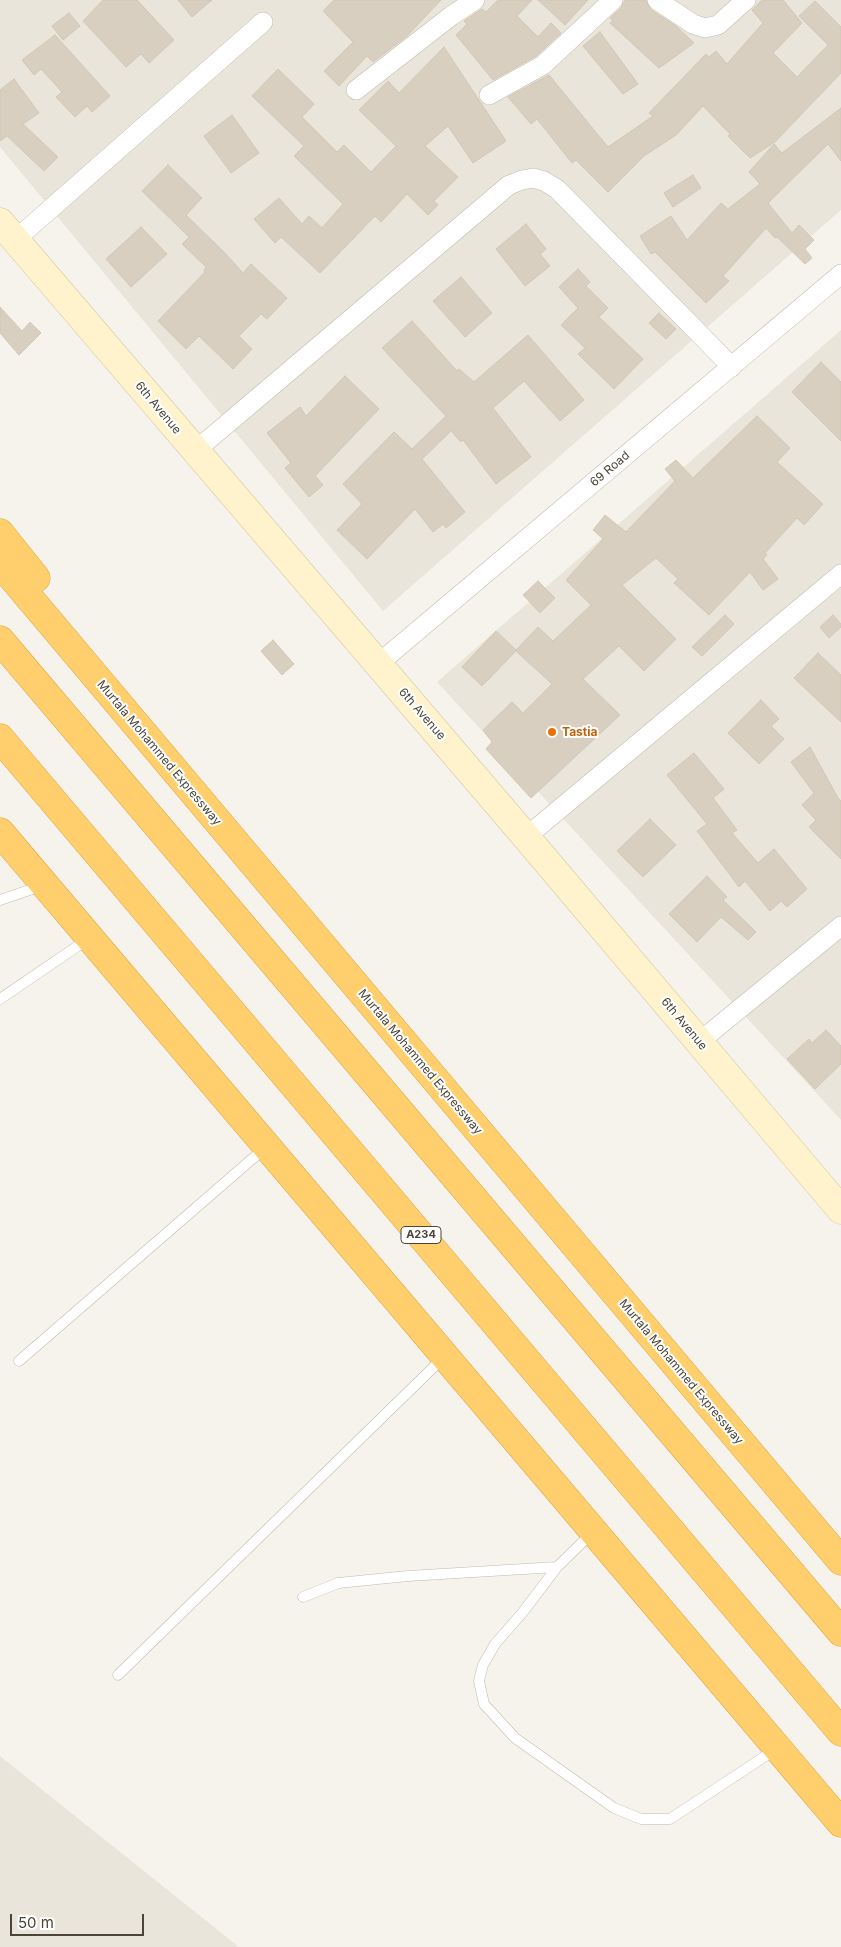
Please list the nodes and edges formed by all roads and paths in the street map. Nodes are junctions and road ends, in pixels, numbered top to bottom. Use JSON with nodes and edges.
{"nodes":[{"id":1,"x":475,"y":0,"type":"edge"},
{"id":2,"x":613,"y":0,"type":"edge"},
{"id":3,"x":657,"y":0,"type":"edge"},
{"id":4,"x":746,"y":0,"type":"edge"},
{"id":5,"x":263,"y":22,"type":"dead end"},
{"id":6,"x":356,"y":90,"type":"dead end"},
{"id":7,"x":489,"y":95,"type":"dead end"},
{"id":8,"x":8,"y":231,"type":"edge"},
{"id":9,"x":841,"y":274,"type":"edge"},
{"id":10,"x":732,"y":367,"type":"junction"},
{"id":11,"x":195,"y":451,"type":"junction"},
{"id":12,"x":0,"y":534,"type":"edge"},
{"id":13,"x":0,"y":563,"type":"edge"},
{"id":14,"x":841,"y":574,"type":"edge"},
{"id":15,"x":0,"y":640,"type":"edge"},
{"id":16,"x":378,"y":664,"type":"junction"},
{"id":17,"x":100,"y":683,"type":"junction"},
{"id":18,"x":0,"y":738,"type":"edge"},
{"id":19,"x":0,"y":832,"type":"edge"},
{"id":20,"x":526,"y":837,"type":"junction"},
{"id":21,"x":44,"y":884,"type":"junction"},
{"id":22,"x":0,"y":900,"type":"edge"},
{"id":23,"x":841,"y":926,"type":"edge"},
{"id":24,"x":89,"y":938,"type":"junction"},
{"id":25,"x":0,"y":999,"type":"edge"},
{"id":26,"x":699,"y":1042,"type":"junction"},
{"id":27,"x":266,"y":1147,"type":"junction"},
{"id":28,"x":841,"y":1210,"type":"edge"},
{"id":29,"x":444,"y":1356,"type":"junction"},
{"id":30,"x":18,"y":1361,"type":"dead end"},
{"id":31,"x":594,"y":1532,"type":"junction"},
{"id":32,"x":841,"y":1560,"type":"edge"},
{"id":33,"x":557,"y":1567,"type":"junction"},
{"id":34,"x":303,"y":1597,"type":"dead end"},
{"id":35,"x":841,"y":1632,"type":"edge"},
{"id":36,"x":118,"y":1675,"type":"dead end"},
{"id":37,"x":841,"y":1732,"type":"edge"},
{"id":38,"x":776,"y":1748,"type":"junction"},
{"id":39,"x":807,"y":1783,"type":"junction"},
{"id":40,"x":841,"y":1823,"type":"edge"},
{"id":41,"x":841,"y":1845,"type":"edge"}],
"edges":[{"from":1,"to":6,"type":"street"},
{"from":2,"to":7,"type":"street"},
{"from":3,"to":4,"type":"street"},
{"from":5,"to":8,"type":"street"},
{"from":8,"to":11,"type":"street","name":"6th Avenue"},
{"from":9,"to":10,"type":"street","name":"69 Road"},
{"from":10,"to":11,"type":"street"},
{"from":10,"to":16,"type":"street","name":"69 Road"},
{"from":11,"to":16,"type":"street","name":"6th Avenue"},
{"from":12,"to":17,"type":"highway"},
{"from":13,"to":17,"type":"highway","name":"Murtala Mohammed Expressway"},
{"from":14,"to":20,"type":"street"},
{"from":15,"to":35,"type":"highway"},
{"from":16,"to":20,"type":"street","name":"6th Avenue"},
{"from":17,"to":32,"type":"highway","name":"Murtala Mohammed Expressway"},
{"from":18,"to":37,"type":"highway","number":"A234"},
{"from":19,"to":21,"type":"highway"},
{"from":20,"to":26,"type":"street","name":"6th Avenue"},
{"from":21,"to":22,"type":"lane"},
{"from":21,"to":24,"type":"highway"},
{"from":23,"to":26,"type":"street"},
{"from":24,"to":25,"type":"lane"},
{"from":24,"to":27,"type":"highway"},
{"from":26,"to":28,"type":"street","name":"6th Avenue"},
{"from":27,"to":29,"type":"highway"},
{"from":27,"to":30,"type":"lane"},
{"from":29,"to":31,"type":"highway"},
{"from":29,"to":36,"type":"lane"},
{"from":31,"to":33,"type":"lane"},
{"from":31,"to":38,"type":"highway"},
{"from":33,"to":34,"type":"lane"},
{"from":33,"to":38,"type":"lane"},
{"from":38,"to":39,"type":"highway"},
{"from":39,"to":40,"type":"highway"},
{"from":39,"to":41,"type":"highway"}]}
